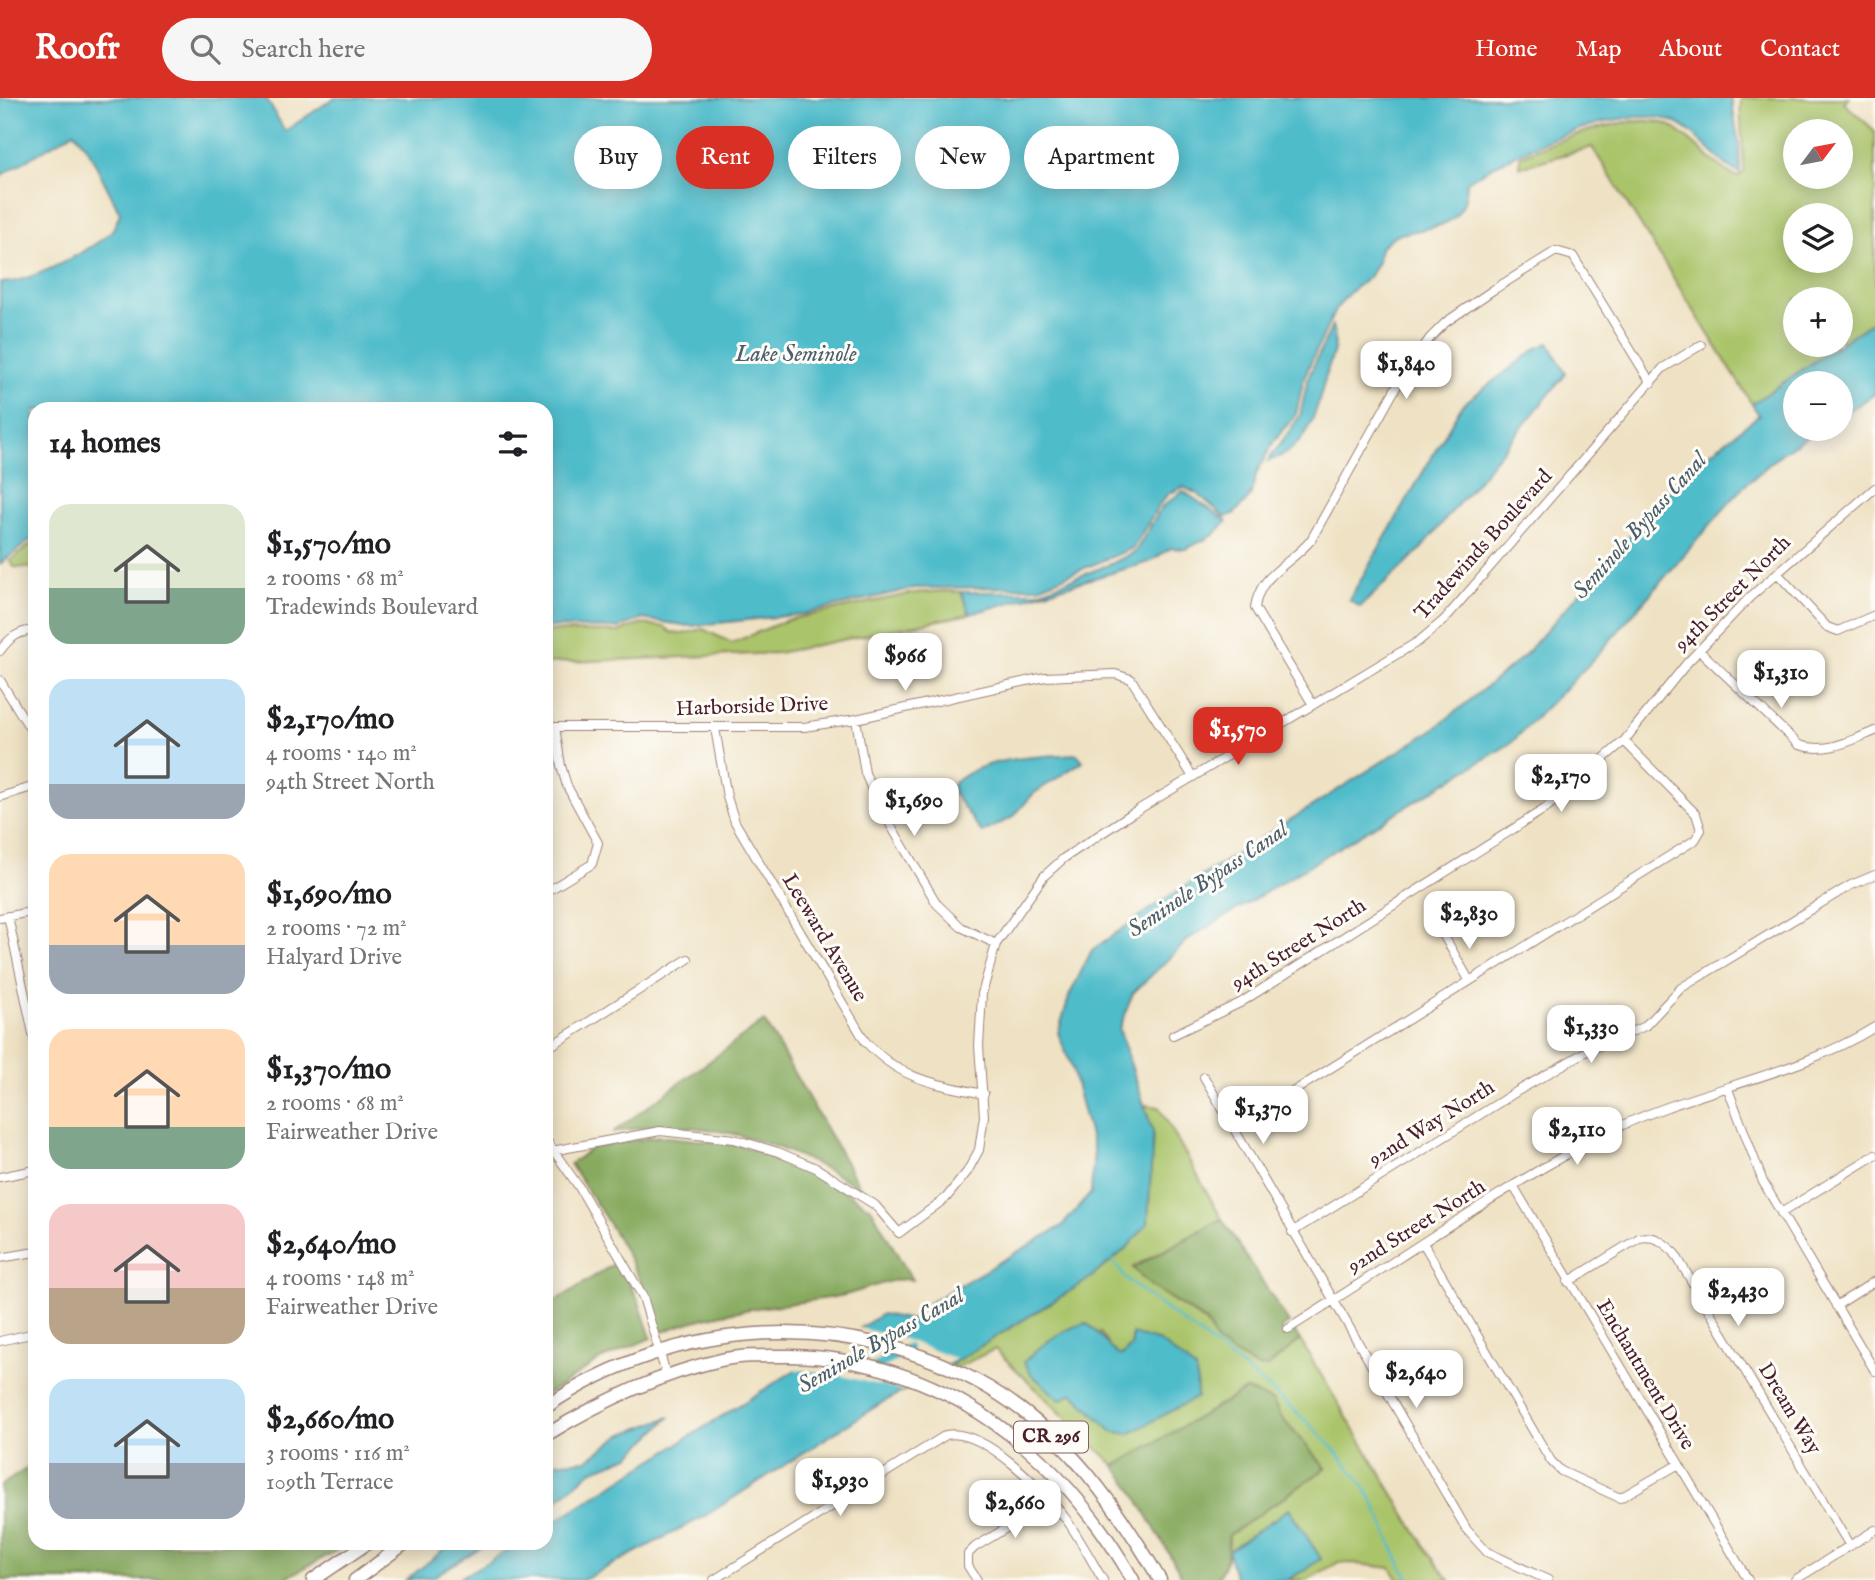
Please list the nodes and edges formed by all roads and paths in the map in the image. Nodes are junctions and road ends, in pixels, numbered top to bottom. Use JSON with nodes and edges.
{"nodes":[{"id":1,"x":1701,"y":345,"type":"dead end"},
{"id":2,"x":1651,"y":383,"type":"junction"},
{"id":3,"x":1875,"y":488,"type":"edge"},
{"id":4,"x":1777,"y":573,"type":"junction"},
{"id":5,"x":1875,"y":615,"type":"edge"},
{"id":6,"x":28,"y":630,"type":"edge"},
{"id":7,"x":1699,"y":650,"type":"junction"},
{"id":8,"x":0,"y":651,"type":"edge"},
{"id":9,"x":0,"y":680,"type":"edge"},
{"id":10,"x":1312,"y":705,"type":"junction"},
{"id":11,"x":856,"y":719,"type":"junction"},
{"id":12,"x":28,"y":726,"type":"edge"},
{"id":13,"x":553,"y":727,"type":"edge"},
{"id":14,"x":715,"y":728,"type":"junction"},
{"id":15,"x":1875,"y":731,"type":"edge"},
{"id":16,"x":553,"y":735,"type":"edge"},
{"id":17,"x":1624,"y":741,"type":"junction"},
{"id":18,"x":1193,"y":777,"type":"junction"},
{"id":19,"x":28,"y":788,"type":"edge"},
{"id":20,"x":0,"y":797,"type":"edge"},
{"id":21,"x":1875,"y":875,"type":"edge"},
{"id":22,"x":553,"y":888,"type":"edge"},
{"id":23,"x":28,"y":912,"type":"edge"},
{"id":24,"x":4,"y":917,"type":"edge"},
{"id":25,"x":1444,"y":936,"type":"dead end"},
{"id":26,"x":996,"y":944,"type":"junction"},
{"id":27,"x":688,"y":959,"type":"dead end"},
{"id":28,"x":1469,"y":980,"type":"junction"},
{"id":29,"x":28,"y":1015,"type":"edge"},
{"id":30,"x":1875,"y":1027,"type":"edge"},
{"id":31,"x":1173,"y":1035,"type":"dead end"},
{"id":32,"x":553,"y":1045,"type":"edge"},
{"id":33,"x":1204,"y":1077,"type":"dead end"},
{"id":34,"x":1728,"y":1089,"type":"junction"},
{"id":35,"x":984,"y":1094,"type":"junction"},
{"id":36,"x":1235,"y":1128,"type":"junction"},
{"id":37,"x":553,"y":1151,"type":"edge"},
{"id":38,"x":1875,"y":1155,"type":"edge"},
{"id":39,"x":553,"y":1157,"type":"edge"},
{"id":40,"x":28,"y":1171,"type":"edge"},
{"id":41,"x":0,"y":1177,"type":"edge"},
{"id":42,"x":1514,"y":1187,"type":"junction"},
{"id":43,"x":1781,"y":1213,"type":"junction"},
{"id":44,"x":1292,"y":1232,"type":"junction"},
{"id":45,"x":1423,"y":1243,"type":"junction"},
{"id":46,"x":28,"y":1253,"type":"edge"},
{"id":47,"x":0,"y":1258,"type":"edge"},
{"id":48,"x":1875,"y":1281,"type":"edge"},
{"id":49,"x":1568,"y":1282,"type":"junction"},
{"id":50,"x":1335,"y":1300,"type":"junction"},
{"id":51,"x":1836,"y":1306,"type":"junction"},
{"id":52,"x":1288,"y":1329,"type":"dead end"},
{"id":53,"x":28,"y":1335,"type":"edge"},
{"id":54,"x":0,"y":1341,"type":"edge"},
{"id":55,"x":660,"y":1353,"type":"junction"},
{"id":56,"x":1875,"y":1371,"type":"edge"},
{"id":57,"x":667,"y":1377,"type":"junction"},
{"id":58,"x":553,"y":1402,"type":"edge"},
{"id":59,"x":553,"y":1431,"type":"edge"},
{"id":60,"x":1679,"y":1464,"type":"junction"},
{"id":61,"x":1051,"y":1501,"type":"junction"},
{"id":62,"x":1875,"y":1530,"type":"edge"},
{"id":63,"x":1850,"y":1546,"type":"junction"},
{"id":64,"x":357,"y":1550,"type":"edge"},
{"id":65,"x":396,"y":1550,"type":"edge"},
{"id":66,"x":719,"y":1579,"type":"edge"},
{"id":67,"x":313,"y":1580,"type":"edge"},
{"id":68,"x":355,"y":1580,"type":"edge"},
{"id":69,"x":977,"y":1580,"type":"edge"},
{"id":70,"x":1103,"y":1580,"type":"edge"},
{"id":71,"x":1133,"y":1580,"type":"edge"},
{"id":72,"x":1160,"y":1580,"type":"edge"},
{"id":73,"x":1548,"y":1580,"type":"edge"},
{"id":74,"x":1748,"y":1580,"type":"edge"},
{"id":75,"x":1795,"y":1580,"type":"edge"}],
"edges":[{"from":1,"to":2,"type":"street","name":"Tradewinds Boulevard"},
{"from":2,"to":10,"type":"street","name":"Tradewinds Boulevard"},
{"from":2,"to":10,"type":"street"},
{"from":3,"to":4,"type":"street","name":"94th Street North"},
{"from":4,"to":5,"type":"street"},
{"from":4,"to":7,"type":"street","name":"94th Street North"},
{"from":6,"to":8,"type":"street"},
{"from":7,"to":15,"type":"street"},
{"from":7,"to":17,"type":"street","name":"94th Street North"},
{"from":9,"to":12,"type":"street"},
{"from":10,"to":18,"type":"street","name":"Tradewinds Boulevard"},
{"from":11,"to":14,"type":"street","name":"Harborside Drive"},
{"from":11,"to":18,"type":"street","name":"Harborside Drive"},
{"from":11,"to":26,"type":"street"},
{"from":13,"to":14,"type":"street","name":"Harborside Drive"},
{"from":14,"to":35,"type":"street","name":"Leeward Avenue"},
{"from":16,"to":22,"type":"street"},
{"from":17,"to":28,"type":"street"},
{"from":17,"to":31,"type":"street","name":"94th Street North"},
{"from":18,"to":26,"type":"street","name":"Tradewinds Boulevard"},
{"from":19,"to":20,"type":"street"},
{"from":21,"to":44,"type":"street","name":"92nd Way North"},
{"from":23,"to":24,"type":"street"},
{"from":24,"to":29,"type":"street"},
{"from":25,"to":28,"type":"street"},
{"from":26,"to":35,"type":"street","name":"Tradewinds Boulevard"},
{"from":27,"to":32,"type":"street"},
{"from":28,"to":36,"type":"street"},
{"from":30,"to":34,"type":"street","name":"92nd Street North"},
{"from":33,"to":36,"type":"street"},
{"from":34,"to":42,"type":"street","name":"92nd Street North"},
{"from":34,"to":43,"type":"street"},
{"from":35,"to":37,"type":"street","name":"Tradewinds Boulevard"},
{"from":36,"to":44,"type":"street"},
{"from":38,"to":43,"type":"street"},
{"from":39,"to":55,"type":"street"},
{"from":40,"to":41,"type":"street"},
{"from":42,"to":45,"type":"street","name":"92nd Street North"},
{"from":42,"to":49,"type":"street","name":"Enchantment Drive"},
{"from":43,"to":51,"type":"street"},
{"from":44,"to":50,"type":"street"},
{"from":45,"to":50,"type":"street","name":"92nd Street North"},
{"from":45,"to":60,"type":"street"},
{"from":46,"to":47,"type":"street"},
{"from":48,"to":51,"type":"street"},
{"from":49,"to":60,"type":"street","name":"Enchantment Drive"},
{"from":49,"to":63,"type":"street","name":"Dream Way"},
{"from":50,"to":52,"type":"street","name":"92nd Street North"},
{"from":50,"to":73,"type":"street"},
{"from":51,"to":56,"type":"street"},
{"from":53,"to":54,"type":"street"},
{"from":55,"to":57,"type":"street"},
{"from":55,"to":58,"type":"main road","number":"CR 296"},
{"from":55,"to":72,"type":"main road","number":"CR 296"},
{"from":57,"to":59,"type":"main road","number":"CR 296"},
{"from":57,"to":71,"type":"main road","number":"CR 296"},
{"from":60,"to":74,"type":"street","name":"Enchantment Drive"},
{"from":61,"to":66,"type":"street"},
{"from":61,"to":69,"type":"street"},
{"from":61,"to":70,"type":"street"},
{"from":62,"to":63,"type":"street"},
{"from":63,"to":75,"type":"street"},
{"from":64,"to":67,"type":"main road"},
{"from":65,"to":68,"type":"main road"}]}
